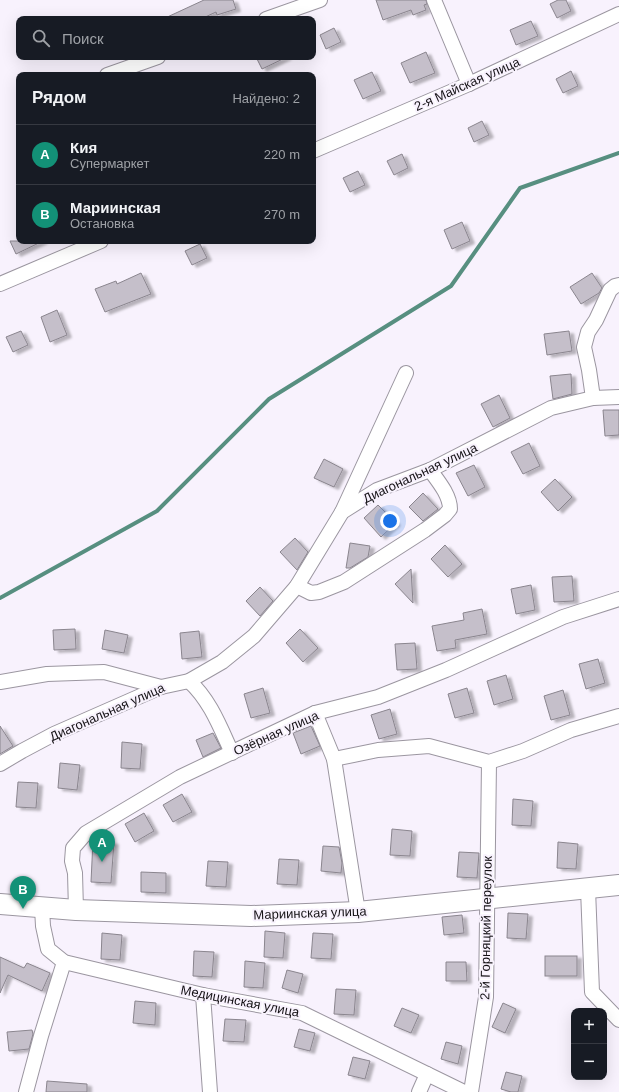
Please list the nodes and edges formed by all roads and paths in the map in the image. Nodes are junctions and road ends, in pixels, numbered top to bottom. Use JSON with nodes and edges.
{"nodes":[{"id":1,"x":320,"y":0,"type":"edge"},
{"id":2,"x":434,"y":0,"type":"edge"},
{"id":3,"x":619,"y":14,"type":"edge"},
{"id":4,"x":275,"y":16,"type":"edge"},
{"id":5,"x":150,"y":60,"type":"edge"},
{"id":6,"x":116,"y":72,"type":"edge"},
{"id":7,"x":469,"y":84,"type":"junction"},
{"id":8,"x":316,"y":150,"type":"edge"},
{"id":9,"x":94,"y":244,"type":"edge"},
{"id":10,"x":0,"y":284,"type":"edge"},
{"id":11,"x":619,"y":285,"type":"edge"},
{"id":12,"x":406,"y":373,"type":"dead end"},
{"id":13,"x":619,"y":397,"type":"edge"},
{"id":14,"x":593,"y":398,"type":"junction"},
{"id":15,"x":430,"y":470,"type":"junction"},
{"id":16,"x":342,"y":512,"type":"junction"},
{"id":17,"x":297,"y":586,"type":"junction"},
{"id":18,"x":619,"y":599,"type":"edge"},
{"id":19,"x":189,"y":680,"type":"junction"},
{"id":20,"x":0,"y":682,"type":"edge"},
{"id":21,"x":161,"y":686,"type":"junction"},
{"id":22,"x":314,"y":713,"type":"junction"},
{"id":23,"x":619,"y":716,"type":"edge"},
{"id":24,"x":232,"y":753,"type":"junction"},
{"id":25,"x":334,"y":759,"type":"junction"},
{"id":26,"x":488,"y":762,"type":"junction"},
{"id":27,"x":0,"y":764,"type":"edge"},
{"id":28,"x":619,"y":885,"type":"edge"},
{"id":29,"x":588,"y":889,"type":"junction"},
{"id":30,"x":486,"y":898,"type":"junction"},
{"id":31,"x":0,"y":904,"type":"edge"},
{"id":32,"x":42,"y":908,"type":"junction"},
{"id":33,"x":76,"y":910,"type":"junction"},
{"id":34,"x":358,"y":912,"type":"junction"},
{"id":35,"x":64,"y":962,"type":"junction"},
{"id":36,"x":203,"y":995,"type":"junction"},
{"id":37,"x":619,"y":1020,"type":"edge"},
{"id":38,"x":426,"y":1074,"type":"junction"},
{"id":39,"x":26,"y":1092,"type":"edge"},
{"id":40,"x":210,"y":1092,"type":"edge"},
{"id":41,"x":419,"y":1092,"type":"edge"},
{"id":42,"x":464,"y":1092,"type":"edge"},
{"id":43,"x":471,"y":1092,"type":"edge"}],
"edges":[{"from":1,"to":4,"type":"street"},
{"from":2,"to":7,"type":"street"},
{"from":3,"to":7,"type":"street","name":"2-я Майская улица"},
{"from":5,"to":6,"type":"street"},
{"from":7,"to":8,"type":"street","name":"2-я Майская улица"},
{"from":9,"to":10,"type":"street"},
{"from":11,"to":14,"type":"street"},
{"from":12,"to":16,"type":"street"},
{"from":13,"to":14,"type":"street","name":"Диагональная улица"},
{"from":14,"to":15,"type":"street","name":"Диагональная улица"},
{"from":15,"to":16,"type":"street","name":"Диагональная улица"},
{"from":15,"to":17,"type":"street"},
{"from":16,"to":17,"type":"street","name":"Диагональная улица"},
{"from":17,"to":19,"type":"street","name":"Диагональная улица"},
{"from":18,"to":22,"type":"street","name":"Озёрная улица"},
{"from":19,"to":21,"type":"street","name":"Диагональная улица"},
{"from":19,"to":24,"type":"street"},
{"from":20,"to":21,"type":"street"},
{"from":21,"to":27,"type":"street","name":"Диагональная улица"},
{"from":22,"to":24,"type":"street","name":"Озёрная улица"},
{"from":22,"to":25,"type":"street"},
{"from":23,"to":26,"type":"street"},
{"from":24,"to":33,"type":"street","name":"Озёрная улица"},
{"from":25,"to":26,"type":"street"},
{"from":25,"to":34,"type":"street"},
{"from":26,"to":30,"type":"street","name":"2-й Горняцкий переулок"},
{"from":28,"to":29,"type":"main road","name":"Мариинская улица"},
{"from":29,"to":30,"type":"main road","name":"Мариинская улица"},
{"from":29,"to":37,"type":"street"},
{"from":30,"to":34,"type":"main road","name":"Мариинская улица"},
{"from":30,"to":43,"type":"street","name":"2-й Горняцкий переулок"},
{"from":31,"to":32,"type":"main road","name":"Мариинская улица"},
{"from":32,"to":33,"type":"main road","name":"Мариинская улица"},
{"from":32,"to":35,"type":"street","name":"Медицинская улица"},
{"from":33,"to":34,"type":"main road","name":"Мариинская улица"},
{"from":35,"to":36,"type":"street","name":"Медицинская улица"},
{"from":35,"to":39,"type":"street"},
{"from":36,"to":38,"type":"street","name":"Медицинская улица"},
{"from":36,"to":40,"type":"street"},
{"from":38,"to":41,"type":"street"},
{"from":38,"to":42,"type":"street","name":"Медицинская улица"}]}
